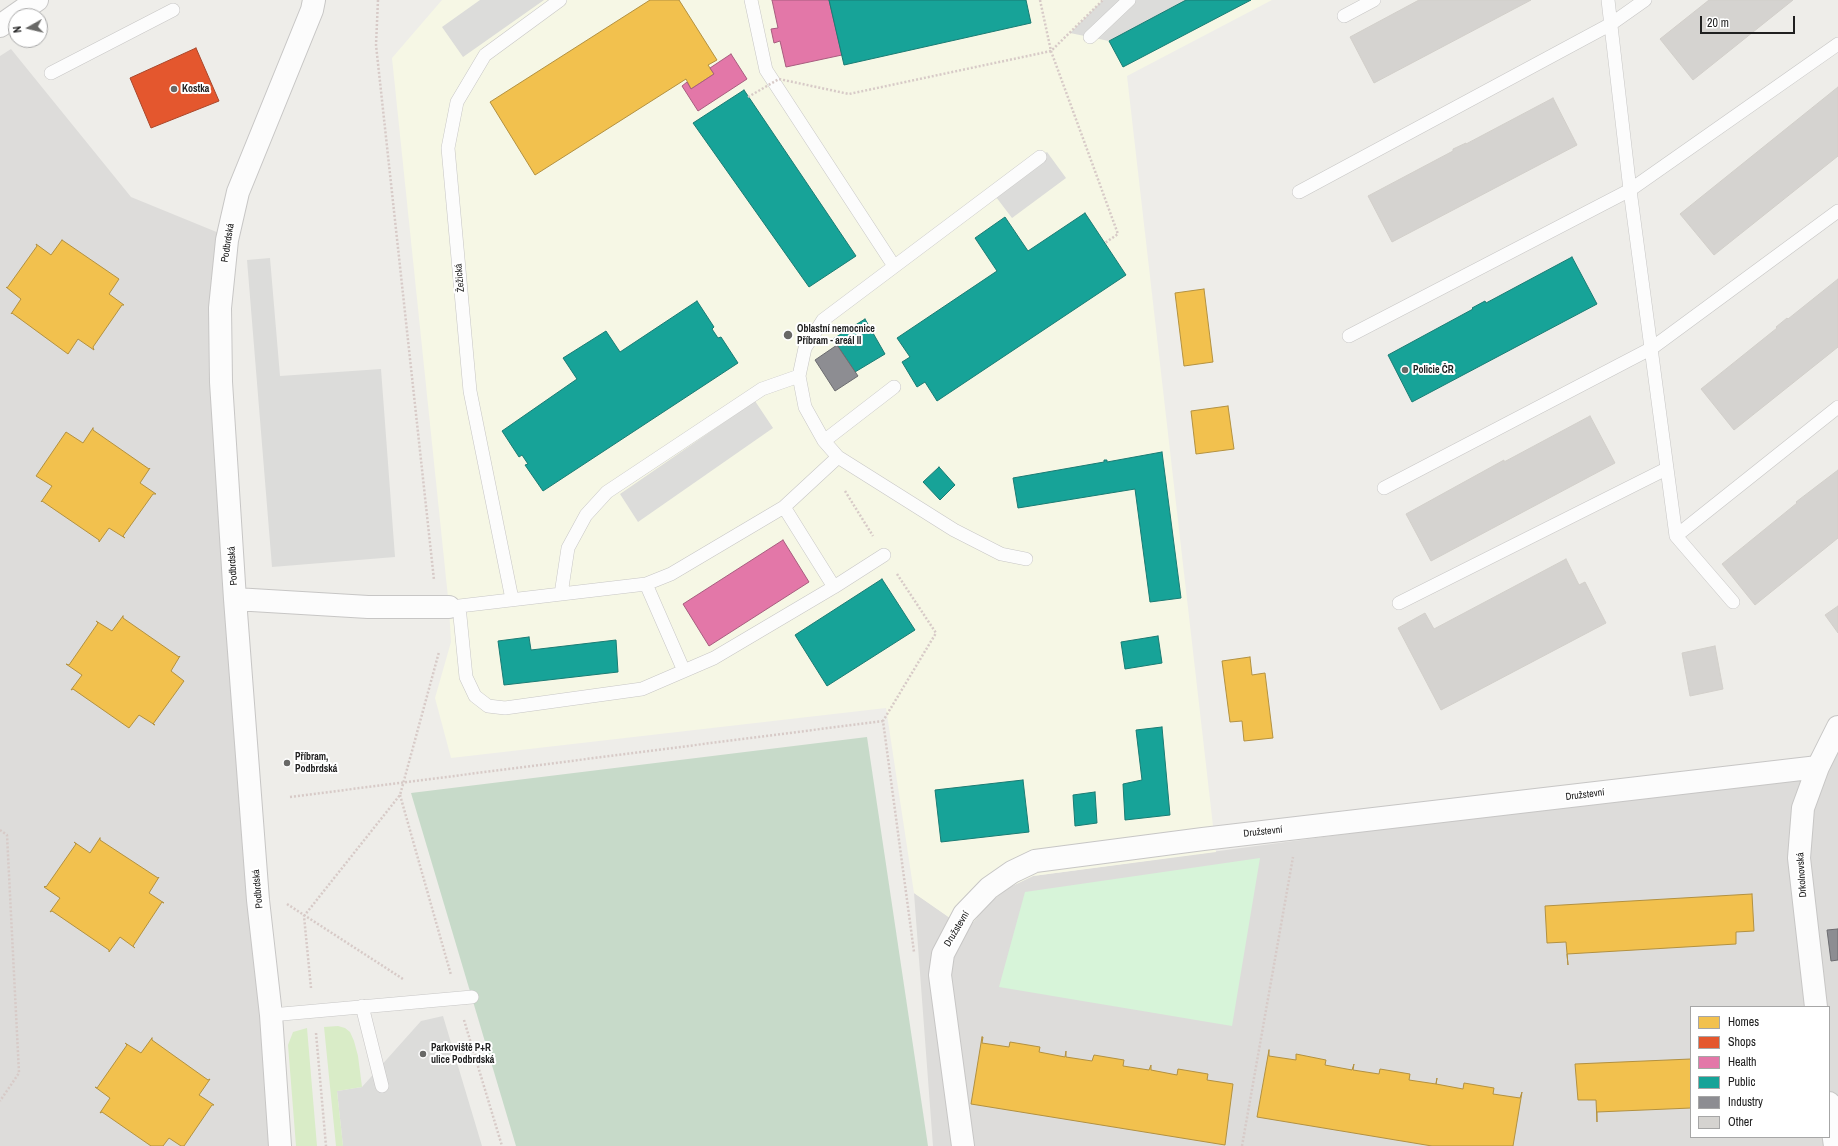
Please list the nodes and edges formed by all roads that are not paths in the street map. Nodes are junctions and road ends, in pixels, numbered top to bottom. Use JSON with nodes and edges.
{"nodes":[{"id":1,"x":37,"y":0,"type":"edge"},
{"id":2,"x":314,"y":0,"type":"edge"},
{"id":3,"x":560,"y":0,"type":"edge"},
{"id":4,"x":751,"y":0,"type":"edge"},
{"id":5,"x":1129,"y":0,"type":"edge"},
{"id":6,"x":1374,"y":0,"type":"edge"},
{"id":7,"x":1608,"y":0,"type":"edge"},
{"id":8,"x":1645,"y":0,"type":"edge"},
{"id":9,"x":172,"y":10,"type":"dead end"},
{"id":10,"x":1344,"y":16,"type":"dead end"},
{"id":11,"x":1611,"y":24,"type":"junction"},
{"id":12,"x":0,"y":26,"type":"edge"},
{"id":13,"x":1090,"y":37,"type":"dead end"},
{"id":14,"x":1838,"y":44,"type":"edge"},
{"id":15,"x":51,"y":74,"type":"dead end"},
{"id":16,"x":1040,"y":157,"type":"dead end"},
{"id":17,"x":1630,"y":190,"type":"junction"},
{"id":18,"x":1299,"y":192,"type":"dead end"},
{"id":19,"x":1838,"y":211,"type":"edge"},
{"id":20,"x":894,"y":266,"type":"junction"},
{"id":21,"x":1349,"y":336,"type":"dead end"},
{"id":22,"x":1652,"y":348,"type":"junction"},
{"id":23,"x":799,"y":376,"type":"junction"},
{"id":24,"x":894,"y":387,"type":"dead end"},
{"id":25,"x":1838,"y":407,"type":"edge"},
{"id":26,"x":824,"y":441,"type":"junction"},
{"id":27,"x":834,"y":461,"type":"junction"},
{"id":28,"x":1666,"y":469,"type":"junction"},
{"id":29,"x":1384,"y":488,"type":"dead end"},
{"id":30,"x":784,"y":507,"type":"junction"},
{"id":31,"x":1676,"y":536,"type":"junction"},
{"id":32,"x":884,"y":555,"type":"road end"},
{"id":33,"x":1026,"y":559,"type":"dead end"},
{"id":34,"x":646,"y":584,"type":"junction"},
{"id":35,"x":834,"y":587,"type":"junction"},
{"id":36,"x":561,"y":594,"type":"junction"},
{"id":37,"x":235,"y":599,"type":"junction"},
{"id":38,"x":512,"y":599,"type":"junction"},
{"id":39,"x":1733,"y":602,"type":"dead end"},
{"id":40,"x":1399,"y":603,"type":"dead end"},
{"id":41,"x":454,"y":607,"type":"junction"},
{"id":42,"x":684,"y":671,"type":"junction"},
{"id":43,"x":1838,"y":727,"type":"edge"},
{"id":44,"x":1818,"y":767,"type":"junction"},
{"id":45,"x":472,"y":997,"type":"dead end"},
{"id":46,"x":362,"y":1006,"type":"junction"},
{"id":47,"x":1816,"y":1006,"type":"edge"},
{"id":48,"x":271,"y":1015,"type":"junction"},
{"id":49,"x":382,"y":1086,"type":"dead end"},
{"id":50,"x":1830,"y":1110,"type":"edge"},
{"id":51,"x":280,"y":1146,"type":"edge"},
{"id":52,"x":963,"y":1146,"type":"edge"},
{"id":53,"x":1835,"y":1146,"type":"edge"}],
"edges":[{"from":1,"to":12,"type":"street"},
{"from":2,"to":37,"type":"street","name":"Podbrdská"},
{"from":3,"to":38,"type":"lane","name":"Žežická"},
{"from":4,"to":20,"type":"lane"},
{"from":5,"to":13,"type":"lane"},
{"from":6,"to":10,"type":"lane"},
{"from":7,"to":11,"type":"lane"},
{"from":8,"to":11,"type":"lane"},
{"from":9,"to":15,"type":"lane"},
{"from":11,"to":17,"type":"lane"},
{"from":11,"to":18,"type":"lane"},
{"from":14,"to":17,"type":"lane"},
{"from":16,"to":20,"type":"lane"},
{"from":17,"to":21,"type":"lane"},
{"from":17,"to":22,"type":"lane"},
{"from":19,"to":22,"type":"lane"},
{"from":20,"to":23,"type":"lane"},
{"from":22,"to":28,"type":"lane"},
{"from":22,"to":29,"type":"lane"},
{"from":23,"to":26,"type":"lane"},
{"from":23,"to":36,"type":"lane"},
{"from":24,"to":26,"type":"lane"},
{"from":25,"to":31,"type":"lane"},
{"from":26,"to":27,"type":"lane"},
{"from":27,"to":30,"type":"lane"},
{"from":27,"to":33,"type":"lane"},
{"from":28,"to":31,"type":"lane"},
{"from":28,"to":40,"type":"lane"},
{"from":30,"to":34,"type":"lane"},
{"from":30,"to":35,"type":"lane"},
{"from":31,"to":39,"type":"lane"},
{"from":32,"to":35,"type":"lane"},
{"from":34,"to":36,"type":"lane"},
{"from":34,"to":42,"type":"lane"},
{"from":35,"to":42,"type":"lane"},
{"from":36,"to":38,"type":"lane"},
{"from":37,"to":41,"type":"street"},
{"from":37,"to":48,"type":"street","name":"Podbrdská"},
{"from":38,"to":41,"type":"lane"},
{"from":41,"to":42,"type":"lane"},
{"from":43,"to":44,"type":"street","name":"Drkolnovská"},
{"from":44,"to":47,"type":"street","name":"Drkolnovská"},
{"from":44,"to":52,"type":"street","name":"Družstevní"},
{"from":45,"to":46,"type":"lane"},
{"from":46,"to":48,"type":"lane"},
{"from":46,"to":49,"type":"lane"},
{"from":48,"to":51,"type":"street","name":"Podbrdská"},
{"from":50,"to":53,"type":"street"}]}
